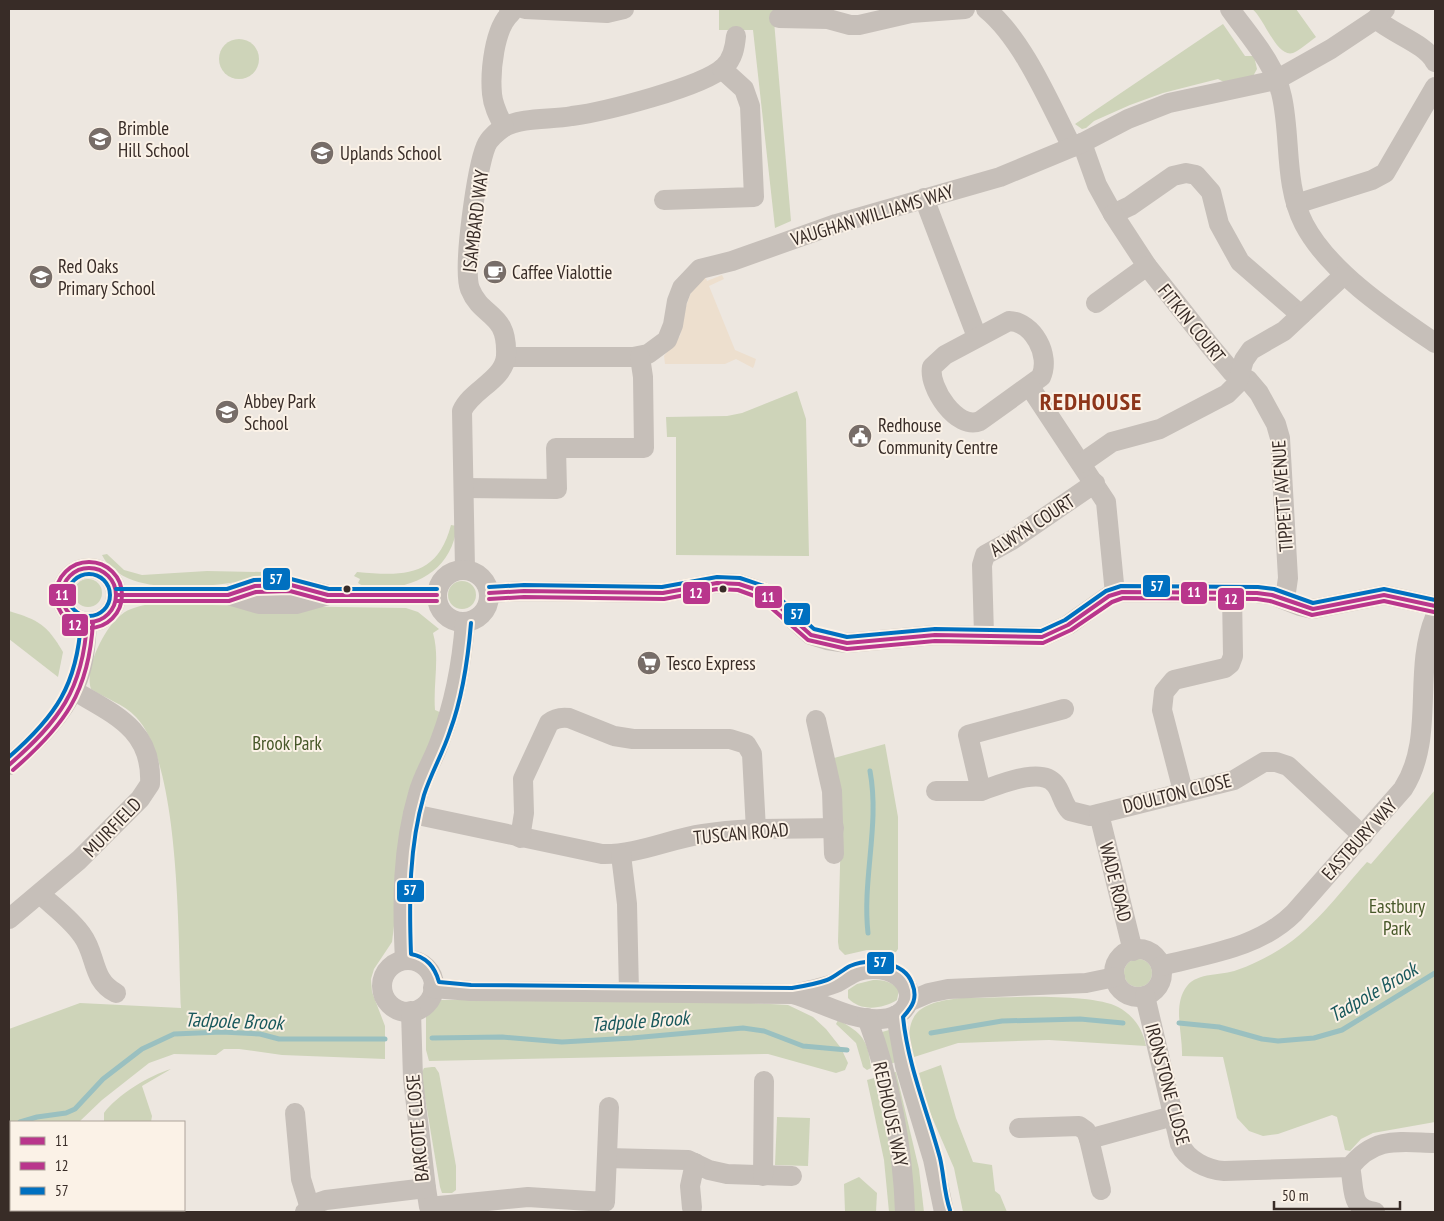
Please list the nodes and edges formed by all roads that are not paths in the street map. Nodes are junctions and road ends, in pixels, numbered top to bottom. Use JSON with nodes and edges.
{"nodes":[{"id":1,"x":624,"y":9,"type":"edge"},
{"id":2,"x":965,"y":9,"type":"edge"},
{"id":3,"x":986,"y":9,"type":"edge"},
{"id":4,"x":1230,"y":9,"type":"edge"},
{"id":5,"x":517,"y":10,"type":"edge"},
{"id":6,"x":904,"y":12,"type":"edge"},
{"id":7,"x":1380,"y":14,"type":"edge"},
{"id":8,"x":779,"y":18,"type":"dead end"},
{"id":9,"x":736,"y":36,"type":"dead end"},
{"id":10,"x":1435,"y":62,"type":"edge"},
{"id":11,"x":722,"y":69,"type":"junction"},
{"id":12,"x":1276,"y":80,"type":"junction"},
{"id":13,"x":1435,"y":87,"type":"edge"},
{"id":14,"x":504,"y":127,"type":"junction"},
{"id":15,"x":1077,"y":145,"type":"junction"},
{"id":16,"x":924,"y":198,"type":"junction"},
{"id":17,"x":664,"y":200,"type":"dead end"},
{"id":18,"x":1296,"y":204,"type":"junction"},
{"id":19,"x":1114,"y":214,"type":"junction"},
{"id":20,"x":1147,"y":266,"type":"junction"},
{"id":21,"x":1344,"y":275,"type":"junction"},
{"id":22,"x":1096,"y":303,"type":"dead end"},
{"id":23,"x":1301,"y":315,"type":"junction"},
{"id":24,"x":977,"y":337,"type":"junction"},
{"id":25,"x":1435,"y":343,"type":"edge"},
{"id":26,"x":506,"y":357,"type":"junction"},
{"id":27,"x":640,"y":357,"type":"junction"},
{"id":28,"x":1240,"y":377,"type":"junction"},
{"id":29,"x":1030,"y":387,"type":"junction"},
{"id":30,"x":1082,"y":463,"type":"junction"},
{"id":31,"x":1095,"y":483,"type":"junction"},
{"id":32,"x":465,"y":488,"type":"junction"},
{"id":33,"x":465,"y":569,"type":"junction"},
{"id":34,"x":489,"y":594,"type":"junction"},
{"id":35,"x":1115,"y":594,"type":"junction"},
{"id":36,"x":1232,"y":594,"type":"junction"},
{"id":37,"x":116,"y":595,"type":"junction"},
{"id":38,"x":437,"y":596,"type":"junction"},
{"id":39,"x":1285,"y":599,"type":"junction"},
{"id":40,"x":1435,"y":606,"type":"edge"},
{"id":41,"x":1435,"y":617,"type":"edge"},
{"id":42,"x":87,"y":622,"type":"junction"},
{"id":43,"x":465,"y":622,"type":"junction"},
{"id":44,"x":984,"y":635,"type":"junction"},
{"id":45,"x":73,"y":690,"type":"junction"},
{"id":46,"x":1064,"y":709,"type":"dead end"},
{"id":47,"x":816,"y":720,"type":"dead end"},
{"id":48,"x":9,"y":765,"type":"edge"},
{"id":49,"x":981,"y":790,"type":"junction"},
{"id":50,"x":936,"y":791,"type":"dead end"},
{"id":51,"x":1182,"y":791,"type":"junction"},
{"id":52,"x":413,"y":814,"type":"junction"},
{"id":53,"x":1099,"y":814,"type":"junction"},
{"id":54,"x":834,"y":828,"type":"junction"},
{"id":55,"x":756,"y":830,"type":"junction"},
{"id":56,"x":1363,"y":836,"type":"junction"},
{"id":57,"x":520,"y":838,"type":"junction"},
{"id":58,"x":621,"y":854,"type":"junction"},
{"id":59,"x":834,"y":854,"type":"dead end"},
{"id":60,"x":40,"y":894,"type":"junction"},
{"id":61,"x":9,"y":919,"type":"edge"},
{"id":62,"x":1133,"y":950,"type":"junction"},
{"id":63,"x":405,"y":960,"type":"junction"},
{"id":64,"x":1161,"y":966,"type":"junction"},
{"id":65,"x":902,"y":977,"type":"junction"},
{"id":66,"x":1115,"y":977,"type":"junction"},
{"id":67,"x":839,"y":981,"type":"junction"},
{"id":68,"x":433,"y":988,"type":"junction"},
{"id":69,"x":948,"y":989,"type":"junction"},
{"id":70,"x":629,"y":992,"type":"junction"},
{"id":71,"x":116,"y":993,"type":"dead end"},
{"id":72,"x":794,"y":994,"type":"junction"},
{"id":73,"x":1145,"y":996,"type":"junction"},
{"id":74,"x":902,"y":1009,"type":"junction"},
{"id":75,"x":411,"y":1011,"type":"junction"},
{"id":76,"x":858,"y":1016,"type":"junction"},
{"id":77,"x":764,"y":1081,"type":"dead end"},
{"id":78,"x":610,"y":1107,"type":"dead end"},
{"id":79,"x":295,"y":1113,"type":"dead end"},
{"id":80,"x":1173,"y":1116,"type":"junction"},
{"id":81,"x":1019,"y":1128,"type":"dead end"},
{"id":82,"x":1089,"y":1138,"type":"junction"},
{"id":83,"x":1435,"y":1143,"type":"edge"},
{"id":84,"x":607,"y":1158,"type":"junction"},
{"id":85,"x":695,"y":1163,"type":"junction"},
{"id":86,"x":1350,"y":1168,"type":"junction"},
{"id":87,"x":763,"y":1176,"type":"junction"},
{"id":88,"x":792,"y":1176,"type":"dead end"},
{"id":89,"x":426,"y":1188,"type":"junction"},
{"id":90,"x":1101,"y":1190,"type":"dead end"},
{"id":91,"x":692,"y":1208,"type":"dead end"},
{"id":92,"x":307,"y":1210,"type":"edge"},
{"id":93,"x":942,"y":1210,"type":"edge"},
{"id":94,"x":905,"y":1212,"type":"edge"},
{"id":95,"x":1376,"y":1212,"type":"edge"}],
"edges":[{"from":1,"to":5,"type":"street"},
{"from":2,"to":6,"type":"street"},
{"from":3,"to":15,"type":"street","name":"FITKIN COURT"},
{"from":4,"to":12,"type":"street"},
{"from":5,"to":14,"type":"street"},
{"from":6,"to":8,"type":"street"},
{"from":7,"to":10,"type":"street"},
{"from":7,"to":12,"type":"street","name":"VAUGHAN WILLIAMS WAY"},
{"from":9,"to":11,"type":"street"},
{"from":11,"to":14,"type":"street"},
{"from":11,"to":17,"type":"street"},
{"from":12,"to":15,"type":"street","name":"VAUGHAN WILLIAMS WAY"},
{"from":12,"to":18,"type":"street"},
{"from":13,"to":18,"type":"street"},
{"from":14,"to":26,"type":"street","name":"ISAMBARD WAY"},
{"from":15,"to":16,"type":"street","name":"VAUGHAN WILLIAMS WAY"},
{"from":15,"to":19,"type":"street","name":"FITKIN COURT"},
{"from":16,"to":24,"type":"street"},
{"from":16,"to":27,"type":"street","name":"VAUGHAN WILLIAMS WAY"},
{"from":18,"to":21,"type":"street"},
{"from":19,"to":20,"type":"street","name":"FITKIN COURT"},
{"from":19,"to":23,"type":"street"},
{"from":20,"to":22,"type":"street","name":"FITKIN COURT"},
{"from":20,"to":28,"type":"street","name":"FITKIN COURT"},
{"from":21,"to":23,"type":"street"},
{"from":21,"to":25,"type":"street"},
{"from":23,"to":28,"type":"street"},
{"from":24,"to":29,"type":"street"},
{"from":24,"to":29,"type":"street"},
{"from":26,"to":27,"type":"street"},
{"from":26,"to":32,"type":"street"},
{"from":27,"to":32,"type":"street"},
{"from":28,"to":30,"type":"street"},
{"from":28,"to":39,"type":"street","name":"TIPPETT AVENUE"},
{"from":29,"to":30,"type":"street"},
{"from":30,"to":31,"type":"street"},
{"from":31,"to":35,"type":"street"},
{"from":31,"to":44,"type":"street","name":"ALWYN COURT"},
{"from":32,"to":33,"type":"street"},
{"from":33,"to":34,"type":"street"},
{"from":33,"to":38,"type":"street"},
{"from":34,"to":43,"type":"street"},
{"from":34,"to":44,"type":"street"},
{"from":35,"to":36,"type":"street"},
{"from":35,"to":44,"type":"street"},
{"from":36,"to":39,"type":"street"},
{"from":36,"to":51,"type":"street"},
{"from":37,"to":38,"type":"street"},
{"from":37,"to":42,"type":"street"},
{"from":37,"to":42,"type":"street"},
{"from":38,"to":43,"type":"street"},
{"from":39,"to":40,"type":"street"},
{"from":41,"to":56,"type":"street","name":"EASTBURY WAY"},
{"from":42,"to":45,"type":"street"},
{"from":43,"to":52,"type":"street"},
{"from":45,"to":48,"type":"street"},
{"from":45,"to":60,"type":"street","name":"MUIRFIELD"},
{"from":46,"to":49,"type":"street"},
{"from":47,"to":54,"type":"street"},
{"from":49,"to":50,"type":"street","name":"DOULTON CLOSE"},
{"from":49,"to":53,"type":"street","name":"DOULTON CLOSE"},
{"from":51,"to":53,"type":"street","name":"DOULTON CLOSE"},
{"from":51,"to":56,"type":"street","name":"DOULTON CLOSE"},
{"from":52,"to":57,"type":"street","name":"TUSCAN ROAD"},
{"from":52,"to":63,"type":"street"},
{"from":53,"to":62,"type":"street","name":"WADE ROAD"},
{"from":54,"to":55,"type":"street","name":"TUSCAN ROAD"},
{"from":54,"to":59,"type":"street"},
{"from":55,"to":57,"type":"street"},
{"from":55,"to":58,"type":"street","name":"TUSCAN ROAD"},
{"from":56,"to":64,"type":"street","name":"EASTBURY WAY"},
{"from":57,"to":58,"type":"street","name":"TUSCAN ROAD"},
{"from":58,"to":70,"type":"street"},
{"from":60,"to":61,"type":"street","name":"MUIRFIELD"},
{"from":60,"to":71,"type":"street"},
{"from":62,"to":64,"type":"street"},
{"from":62,"to":66,"type":"street"},
{"from":63,"to":68,"type":"street"},
{"from":63,"to":75,"type":"street"},
{"from":64,"to":73,"type":"street"},
{"from":65,"to":67,"type":"street"},
{"from":65,"to":69,"type":"street"},
{"from":65,"to":74,"type":"street","name":"REDHOUSE WAY"},
{"from":66,"to":69,"type":"street"},
{"from":66,"to":73,"type":"street"},
{"from":67,"to":72,"type":"street"},
{"from":67,"to":76,"type":"street","name":"REDHOUSE WAY"},
{"from":68,"to":70,"type":"street"},
{"from":68,"to":75,"type":"street"},
{"from":69,"to":74,"type":"street"},
{"from":70,"to":72,"type":"street"},
{"from":72,"to":76,"type":"street"},
{"from":73,"to":80,"type":"street","name":"IRONSTONE CLOSE"},
{"from":74,"to":76,"type":"street"},
{"from":74,"to":93,"type":"street","name":"REDHOUSE WAY"},
{"from":75,"to":89,"type":"street","name":"BARCOTE CLOSE"},
{"from":76,"to":94,"type":"street","name":"REDHOUSE WAY"},
{"from":77,"to":87,"type":"street"},
{"from":78,"to":84,"type":"street"},
{"from":79,"to":92,"type":"street","name":"BARCOTE CLOSE"},
{"from":80,"to":82,"type":"street"},
{"from":80,"to":86,"type":"street","name":"IRONSTONE CLOSE"},
{"from":81,"to":82,"type":"street"},
{"from":82,"to":90,"type":"street"},
{"from":83,"to":86,"type":"street"},
{"from":84,"to":85,"type":"street"},
{"from":84,"to":89,"type":"street"},
{"from":85,"to":87,"type":"street"},
{"from":85,"to":91,"type":"street"},
{"from":86,"to":95,"type":"street"},
{"from":87,"to":88,"type":"street"},
{"from":89,"to":92,"type":"street","name":"BARCOTE CLOSE"}]}
